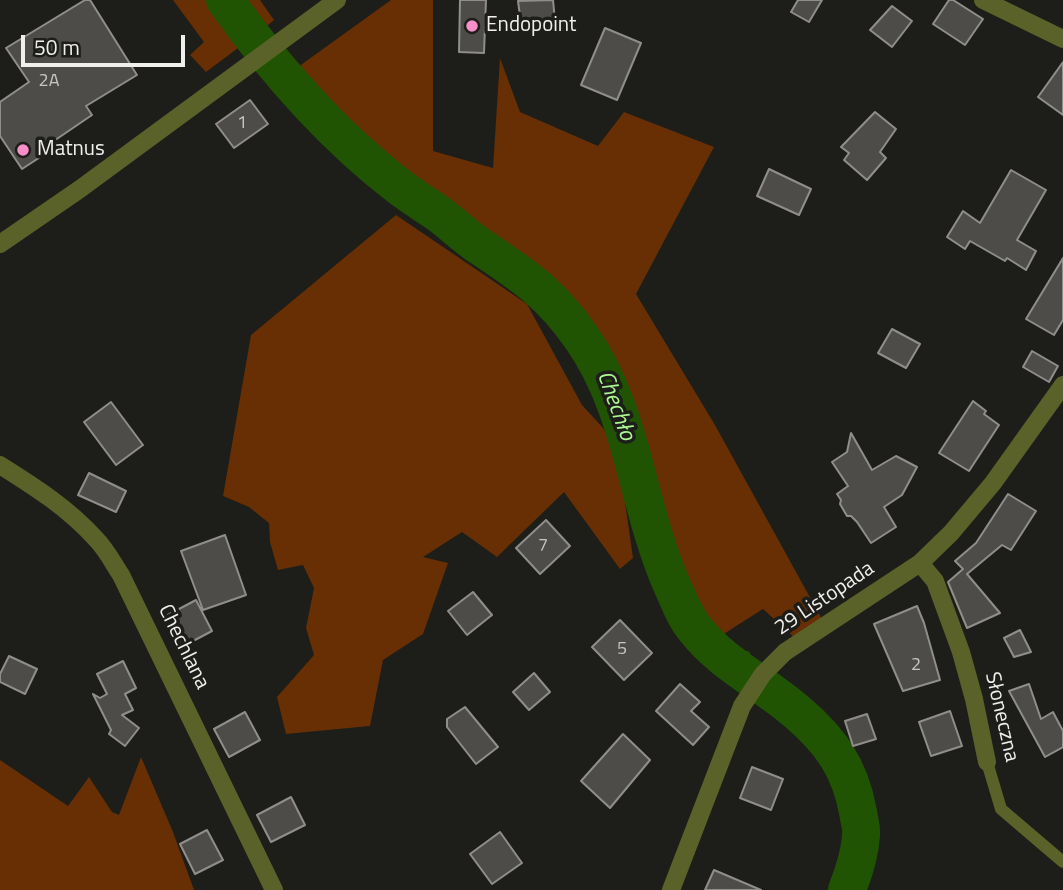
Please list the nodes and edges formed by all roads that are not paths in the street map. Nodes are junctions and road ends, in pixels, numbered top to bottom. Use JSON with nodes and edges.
{"nodes":[{"id":1,"x":337,"y":0,"type":"edge"},
{"id":2,"x":983,"y":0,"type":"edge"},
{"id":3,"x":1063,"y":39,"type":"edge"},
{"id":4,"x":0,"y":244,"type":"edge"},
{"id":5,"x":1063,"y":385,"type":"edge"},
{"id":6,"x":0,"y":465,"type":"edge"},
{"id":7,"x":920,"y":564,"type":"junction"},
{"id":8,"x":987,"y":762,"type":"joint"},
{"id":9,"x":1063,"y":862,"type":"edge"},
{"id":10,"x":274,"y":890,"type":"edge"},
{"id":11,"x":671,"y":890,"type":"edge"}],
"edges":[{"from":1,"to":4,"type":"street"},
{"from":2,"to":3,"type":"street"},
{"from":5,"to":7,"type":"street","name":"29 Listopada"},
{"from":6,"to":10,"type":"street","name":"Chechlana"},
{"from":7,"to":8,"type":"street","name":"Słoneczna"},
{"from":7,"to":11,"type":"street","name":"29 Listopada"},
{"from":8,"to":9,"type":"lane","name":"Słoneczna"}]}
